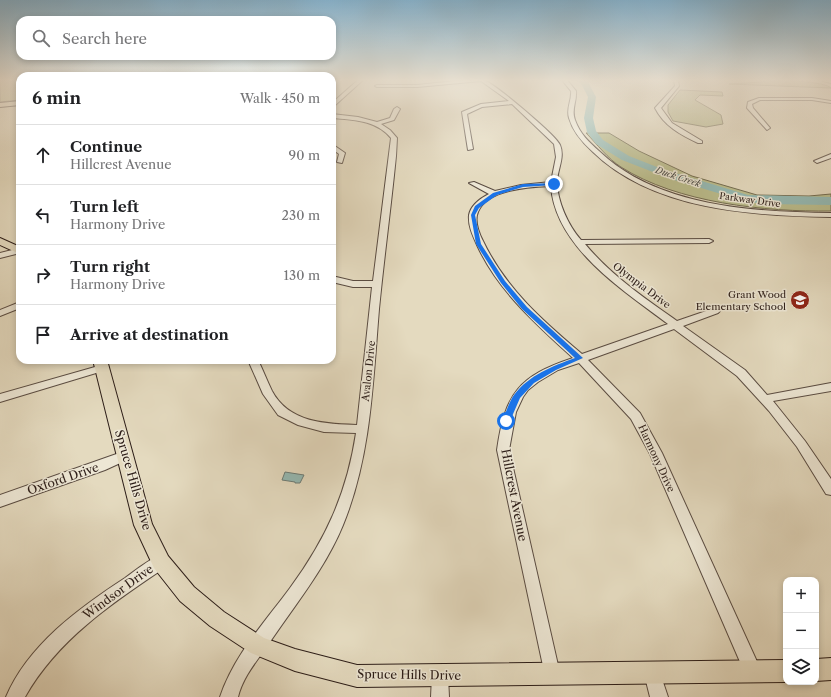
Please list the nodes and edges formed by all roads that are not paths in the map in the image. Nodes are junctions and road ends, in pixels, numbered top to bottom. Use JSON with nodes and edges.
{"nodes":[{"id":1,"x":395,"y":113,"type":"edge"},
{"id":2,"x":465,"y":113,"type":"edge"},
{"id":3,"x":524,"y":113,"type":"edge"},
{"id":4,"x":570,"y":113,"type":"edge"},
{"id":5,"x":660,"y":113,"type":"edge"},
{"id":6,"x":754,"y":113,"type":"edge"},
{"id":7,"x":336,"y":116,"type":"edge"},
{"id":8,"x":378,"y":124,"type":"junction"},
{"id":9,"x":767,"y":128,"type":"dead end"},
{"id":10,"x":700,"y":142,"type":"dead end"},
{"id":11,"x":336,"y":149,"type":"edge"},
{"id":12,"x":470,"y":149,"type":"dead end"},
{"id":13,"x":831,"y":156,"type":"edge"},
{"id":14,"x":817,"y":161,"type":"dead end"},
{"id":15,"x":340,"y":162,"type":"dead end"},
{"id":16,"x":472,"y":183,"type":"dead end"},
{"id":17,"x":554,"y":184,"type":"junction"},
{"id":18,"x":495,"y":194,"type":"junction"},
{"id":19,"x":831,"y":215,"type":"edge"},
{"id":20,"x":0,"y":241,"type":"edge"},
{"id":21,"x":709,"y":241,"type":"dead end"},
{"id":22,"x":578,"y":242,"type":"junction"},
{"id":23,"x":16,"y":248,"type":"edge"},
{"id":24,"x":16,"y":251,"type":"edge"},
{"id":25,"x":0,"y":256,"type":"edge"},
{"id":26,"x":336,"y":280,"type":"edge"},
{"id":27,"x":377,"y":284,"type":"junction"},
{"id":28,"x":16,"y":307,"type":"edge"},
{"id":29,"x":715,"y":311,"type":"dead end"},
{"id":30,"x":0,"y":313,"type":"edge"},
{"id":31,"x":677,"y":324,"type":"junction"},
{"id":32,"x":580,"y":358,"type":"junction"},
{"id":33,"x":101,"y":364,"type":"edge"},
{"id":34,"x":255,"y":364,"type":"edge"},
{"id":35,"x":831,"y":387,"type":"edge"},
{"id":36,"x":0,"y":398,"type":"edge"},
{"id":37,"x":764,"y":398,"type":"junction"},
{"id":38,"x":362,"y":429,"type":"junction"},
{"id":39,"x":125,"y":456,"type":"junction"},
{"id":40,"x":831,"y":490,"type":"edge"},
{"id":41,"x":0,"y":501,"type":"edge"},
{"id":42,"x":161,"y":562,"type":"junction"},
{"id":43,"x":258,"y":646,"type":"junction"},
{"id":44,"x":831,"y":669,"type":"edge"},
{"id":45,"x":819,"y":670,"type":"edge"},
{"id":46,"x":783,"y":671,"type":"edge"},
{"id":47,"x":753,"y":672,"type":"junction"},
{"id":48,"x":652,"y":673,"type":"junction"},
{"id":49,"x":552,"y":674,"type":"junction"},
{"id":50,"x":440,"y":676,"type":"junction"},
{"id":51,"x":15,"y":697,"type":"edge"},
{"id":52,"x":229,"y":697,"type":"edge"},
{"id":53,"x":440,"y":697,"type":"edge"},
{"id":54,"x":659,"y":697,"type":"edge"}],
"edges":[{"from":1,"to":8,"type":"street"},
{"from":2,"to":12,"type":"street"},
{"from":3,"to":17,"type":"street","name":"Olympia Drive"},
{"from":4,"to":19,"type":"street","name":"Parkway Drive"},
{"from":5,"to":10,"type":"street"},
{"from":6,"to":9,"type":"street"},
{"from":7,"to":8,"type":"street","name":"Avalon Drive"},
{"from":8,"to":27,"type":"street","name":"Avalon Drive"},
{"from":11,"to":15,"type":"street"},
{"from":13,"to":14,"type":"street"},
{"from":16,"to":18,"type":"street"},
{"from":17,"to":18,"type":"street","name":"Harmony Drive"},
{"from":17,"to":22,"type":"street","name":"Olympia Drive"},
{"from":18,"to":32,"type":"street","name":"Harmony Drive"},
{"from":20,"to":23,"type":"main road"},
{"from":21,"to":22,"type":"street"},
{"from":22,"to":31,"type":"street","name":"Olympia Drive"},
{"from":24,"to":25,"type":"street"},
{"from":26,"to":27,"type":"street"},
{"from":27,"to":38,"type":"street","name":"Avalon Drive"},
{"from":28,"to":30,"type":"street"},
{"from":29,"to":31,"type":"street","name":"Hillcrest Avenue"},
{"from":31,"to":32,"type":"street","name":"Hillcrest Avenue"},
{"from":31,"to":37,"type":"street","name":"Olympia Drive"},
{"from":32,"to":47,"type":"street","name":"Harmony Drive"},
{"from":32,"to":49,"type":"street","name":"Hillcrest Avenue"},
{"from":33,"to":36,"type":"street"},
{"from":33,"to":39,"type":"main road","name":"Spruce Hills Drive"},
{"from":34,"to":38,"type":"street"},
{"from":35,"to":37,"type":"street"},
{"from":37,"to":40,"type":"street","name":"Olympia Drive"},
{"from":38,"to":43,"type":"street","name":"Avalon Drive"},
{"from":39,"to":41,"type":"street","name":"Oxford Drive"},
{"from":39,"to":42,"type":"main road","name":"Spruce Hills Drive"},
{"from":42,"to":43,"type":"main road","name":"Spruce Hills Drive"},
{"from":42,"to":51,"type":"street","name":"Windsor Drive"},
{"from":43,"to":50,"type":"main road","name":"Spruce Hills Drive"},
{"from":43,"to":52,"type":"street","name":"Avalon Drive"},
{"from":44,"to":45,"type":"main road"},
{"from":46,"to":47,"type":"main road","name":"Spruce Hills Drive"},
{"from":47,"to":48,"type":"main road","name":"Spruce Hills Drive"},
{"from":48,"to":49,"type":"main road","name":"Spruce Hills Drive"},
{"from":48,"to":54,"type":"street"},
{"from":49,"to":50,"type":"main road","name":"Spruce Hills Drive"},
{"from":50,"to":53,"type":"street"}]}
